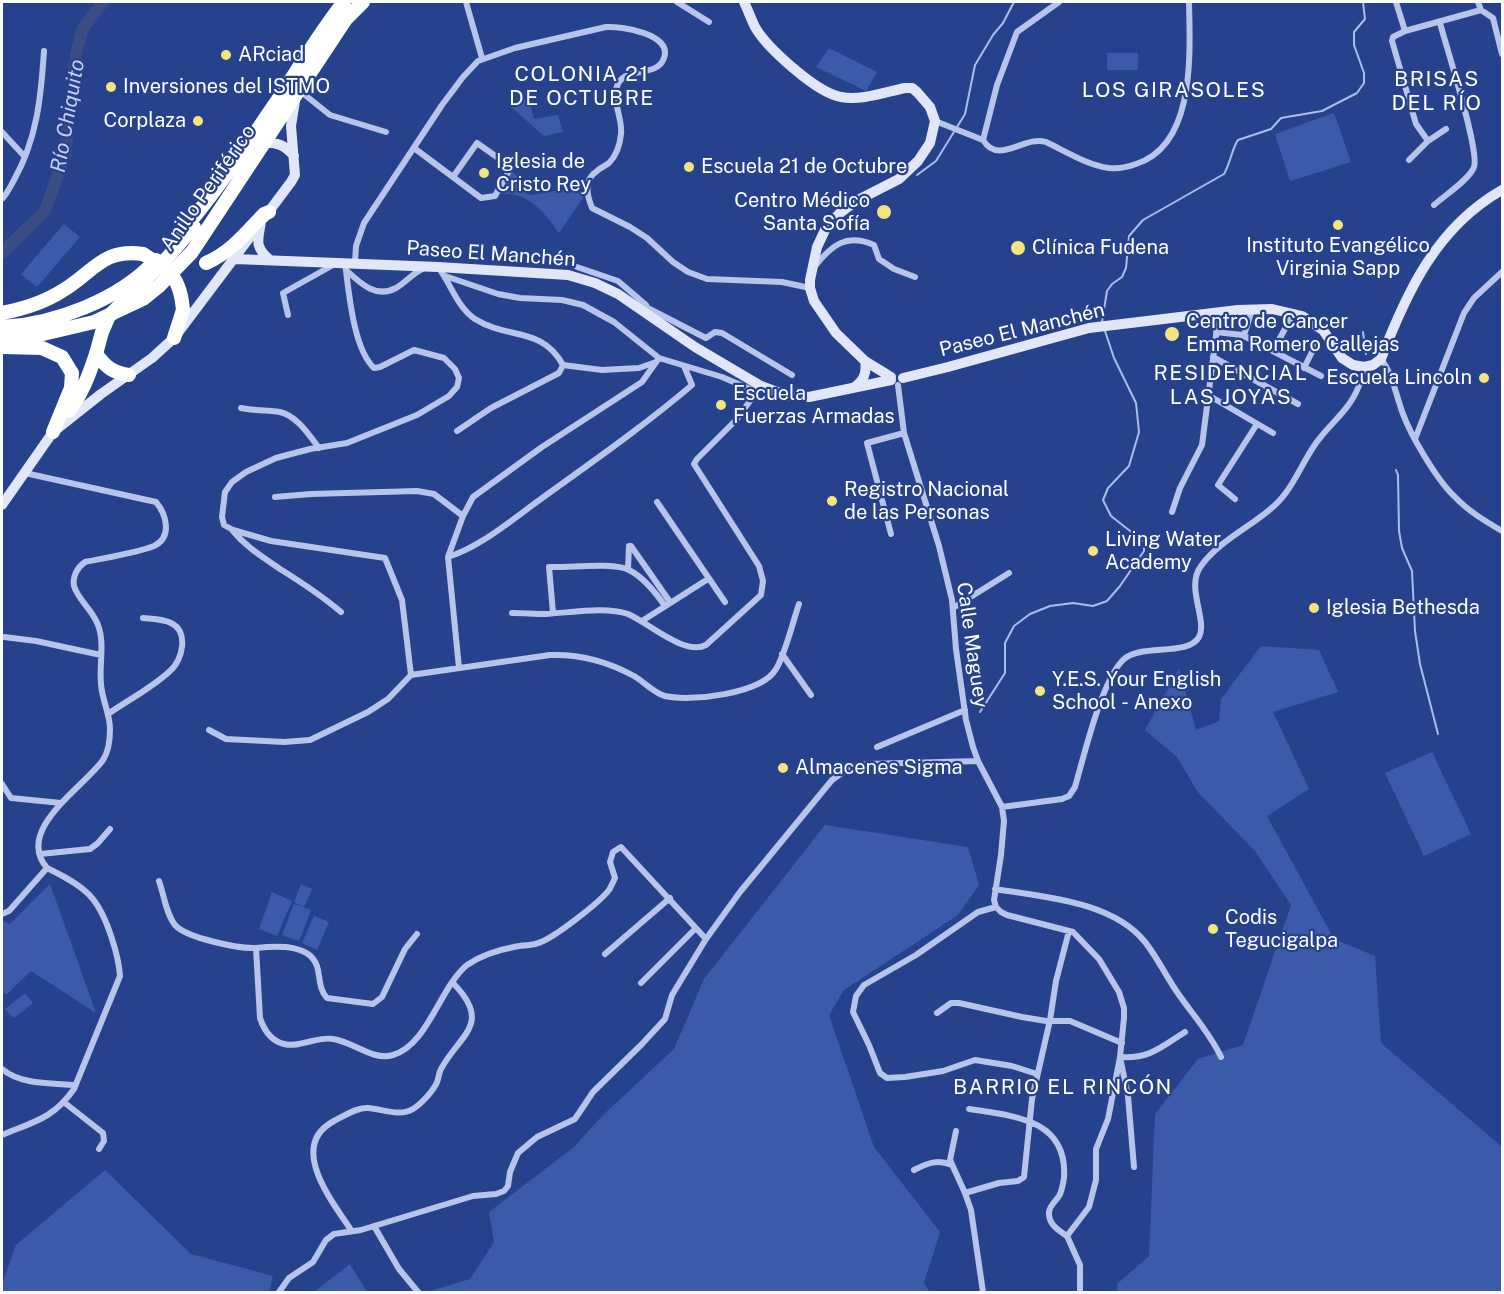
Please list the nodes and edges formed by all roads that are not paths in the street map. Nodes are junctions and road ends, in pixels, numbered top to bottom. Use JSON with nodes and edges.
{"nodes":[{"id":1,"x":344,"y":2,"type":"edge"},
{"id":2,"x":363,"y":2,"type":"edge"},
{"id":3,"x":466,"y":2,"type":"edge"},
{"id":4,"x":677,"y":2,"type":"edge"},
{"id":5,"x":744,"y":2,"type":"edge"},
{"id":6,"x":1059,"y":2,"type":"edge"},
{"id":7,"x":1189,"y":2,"type":"edge"},
{"id":8,"x":1396,"y":2,"type":"edge"},
{"id":9,"x":1478,"y":2,"type":"edge"},
{"id":10,"x":1482,"y":10,"type":"junction"},
{"id":11,"x":1493,"y":18,"type":"junction"},
{"id":12,"x":1503,"y":20,"type":"edge"},
{"id":13,"x":709,"y":22,"type":"dead end"},
{"id":14,"x":1440,"y":23,"type":"junction"},
{"id":15,"x":1405,"y":32,"type":"junction"},
{"id":16,"x":44,"y":51,"type":"dead end"},
{"id":17,"x":1503,"y":54,"type":"edge"},
{"id":18,"x":482,"y":58,"type":"junction"},
{"id":19,"x":298,"y":94,"type":"junction"},
{"id":20,"x":935,"y":121,"type":"junction"},
{"id":21,"x":1446,"y":129,"type":"dead end"},
{"id":22,"x":2,"y":132,"type":"edge"},
{"id":23,"x":386,"y":132,"type":"dead end"},
{"id":24,"x":983,"y":140,"type":"junction"},
{"id":25,"x":1428,"y":141,"type":"junction"},
{"id":26,"x":263,"y":143,"type":"junction"},
{"id":27,"x":414,"y":147,"type":"junction"},
{"id":28,"x":294,"y":156,"type":"junction"},
{"id":29,"x":25,"y":157,"type":"junction"},
{"id":30,"x":1409,"y":160,"type":"dead end"},
{"id":31,"x":225,"y":175,"type":"junction"},
{"id":32,"x":453,"y":177,"type":"junction"},
{"id":33,"x":1503,"y":190,"type":"edge"},
{"id":34,"x":2,"y":197,"type":"edge"},
{"id":35,"x":1434,"y":205,"type":"dead end"},
{"id":36,"x":265,"y":217,"type":"junction"},
{"id":37,"x":248,"y":240,"type":"junction"},
{"id":38,"x":235,"y":259,"type":"junction"},
{"id":39,"x":258,"y":260,"type":"junction"},
{"id":40,"x":271,"y":260,"type":"junction"},
{"id":41,"x":345,"y":265,"type":"junction"},
{"id":42,"x":433,"y":267,"type":"junction"},
{"id":43,"x":577,"y":267,"type":"dead end"},
{"id":44,"x":811,"y":271,"type":"junction"},
{"id":45,"x":1503,"y":272,"type":"edge"},
{"id":46,"x":445,"y":276,"type":"junction"},
{"id":47,"x":915,"y":278,"type":"dead end"},
{"id":48,"x":810,"y":288,"type":"junction"},
{"id":49,"x":618,"y":294,"type":"junction"},
{"id":50,"x":648,"y":308,"type":"junction"},
{"id":51,"x":1252,"y":310,"type":"junction"},
{"id":52,"x":1219,"y":312,"type":"junction"},
{"id":53,"x":2,"y":313,"type":"edge"},
{"id":54,"x":1293,"y":314,"type":"junction"},
{"id":55,"x":288,"y":315,"type":"dead end"},
{"id":56,"x":2,"y":327,"type":"edge"},
{"id":57,"x":1216,"y":332,"type":"junction"},
{"id":58,"x":1244,"y":335,"type":"junction"},
{"id":59,"x":1320,"y":336,"type":"junction"},
{"id":60,"x":174,"y":338,"type":"junction"},
{"id":61,"x":2,"y":340,"type":"edge"},
{"id":62,"x":2,"y":347,"type":"edge"},
{"id":63,"x":1273,"y":351,"type":"junction"},
{"id":64,"x":96,"y":354,"type":"junction"},
{"id":65,"x":1213,"y":357,"type":"junction"},
{"id":66,"x":1381,"y":359,"type":"junction"},
{"id":67,"x":658,"y":360,"type":"junction"},
{"id":68,"x":865,"y":361,"type":"junction"},
{"id":69,"x":562,"y":365,"type":"junction"},
{"id":70,"x":684,"y":366,"type":"junction"},
{"id":71,"x":1364,"y":366,"type":"junction"},
{"id":72,"x":1304,"y":368,"type":"junction"},
{"id":73,"x":129,"y":375,"type":"junction"},
{"id":74,"x":792,"y":375,"type":"dead end"},
{"id":75,"x":1321,"y":376,"type":"dead end"},
{"id":76,"x":896,"y":380,"type":"junction"},
{"id":77,"x":759,"y":389,"type":"junction"},
{"id":78,"x":852,"y":389,"type":"junction"},
{"id":79,"x":1208,"y":395,"type":"junction"},
{"id":80,"x":1298,"y":404,"type":"dead end"},
{"id":81,"x":241,"y":408,"type":"dead end"},
{"id":82,"x":1257,"y":424,"type":"junction"},
{"id":83,"x":457,"y":431,"type":"dead end"},
{"id":84,"x":54,"y":432,"type":"junction"},
{"id":85,"x":904,"y":433,"type":"junction"},
{"id":86,"x":1273,"y":433,"type":"dead end"},
{"id":87,"x":1415,"y":439,"type":"junction"},
{"id":88,"x":319,"y":447,"type":"junction"},
{"id":89,"x":24,"y":473,"type":"junction"},
{"id":90,"x":275,"y":497,"type":"dead end"},
{"id":91,"x":1235,"y":499,"type":"dead end"},
{"id":92,"x":657,"y":502,"type":"dead end"},
{"id":93,"x":2,"y":505,"type":"edge"},
{"id":94,"x":1172,"y":512,"type":"dead end"},
{"id":95,"x":463,"y":516,"type":"junction"},
{"id":96,"x":233,"y":530,"type":"junction"},
{"id":97,"x":1503,"y":531,"type":"edge"},
{"id":98,"x":891,"y":534,"type":"dead end"},
{"id":99,"x":448,"y":557,"type":"junction"},
{"id":100,"x":628,"y":569,"type":"junction"},
{"id":101,"x":1008,"y":573,"type":"dead end"},
{"id":102,"x":708,"y":579,"type":"junction"},
{"id":103,"x":725,"y":602,"type":"dead end"},
{"id":104,"x":668,"y":604,"type":"junction"},
{"id":105,"x":799,"y":604,"type":"dead end"},
{"id":106,"x":953,"y":608,"type":"junction"},
{"id":107,"x":341,"y":612,"type":"dead end"},
{"id":108,"x":512,"y":613,"type":"dead end"},
{"id":109,"x":553,"y":613,"type":"junction"},
{"id":110,"x":143,"y":618,"type":"dead end"},
{"id":111,"x":642,"y":621,"type":"junction"},
{"id":112,"x":4,"y":637,"type":"dead end"},
{"id":113,"x":782,"y":654,"type":"junction"},
{"id":114,"x":100,"y":655,"type":"junction"},
{"id":115,"x":459,"y":668,"type":"junction"},
{"id":116,"x":411,"y":675,"type":"junction"},
{"id":117,"x":811,"y":694,"type":"dead end"},
{"id":118,"x":965,"y":710,"type":"junction"},
{"id":119,"x":108,"y":714,"type":"junction"},
{"id":120,"x":209,"y":730,"type":"dead end"},
{"id":121,"x":877,"y":747,"type":"dead end"},
{"id":122,"x":978,"y":761,"type":"junction"},
{"id":123,"x":2,"y":784,"type":"edge"},
{"id":124,"x":61,"y":803,"type":"junction"},
{"id":125,"x":1002,"y":807,"type":"junction"},
{"id":126,"x":110,"y":829,"type":"dead end"},
{"id":127,"x":40,"y":854,"type":"junction"},
{"id":128,"x":47,"y":868,"type":"junction"},
{"id":129,"x":159,"y":881,"type":"dead end"},
{"id":130,"x":995,"y":890,"type":"junction"},
{"id":131,"x":669,"y":898,"type":"junction"},
{"id":132,"x":996,"y":907,"type":"junction"},
{"id":133,"x":2,"y":914,"type":"edge"},
{"id":134,"x":696,"y":928,"type":"junction"},
{"id":135,"x":1069,"y":931,"type":"junction"},
{"id":136,"x":417,"y":934,"type":"dead end"},
{"id":137,"x":706,"y":939,"type":"junction"},
{"id":138,"x":256,"y":948,"type":"junction"},
{"id":139,"x":605,"y":954,"type":"dead end"},
{"id":140,"x":453,"y":983,"type":"junction"},
{"id":141,"x":641,"y":983,"type":"dead end"},
{"id":142,"x":937,"y":1013,"type":"dead end"},
{"id":143,"x":1050,"y":1020,"type":"junction"},
{"id":144,"x":1185,"y":1032,"type":"dead end"},
{"id":145,"x":1122,"y":1043,"type":"junction"},
{"id":146,"x":1120,"y":1057,"type":"junction"},
{"id":147,"x":1221,"y":1057,"type":"dead end"},
{"id":148,"x":2,"y":1069,"type":"edge"},
{"id":149,"x":1037,"y":1074,"type":"junction"},
{"id":150,"x":75,"y":1085,"type":"junction"},
{"id":151,"x":64,"y":1103,"type":"junction"},
{"id":152,"x":969,"y":1109,"type":"dead end"},
{"id":153,"x":1031,"y":1122,"type":"junction"},
{"id":154,"x":956,"y":1131,"type":"dead end"},
{"id":155,"x":2,"y":1135,"type":"edge"},
{"id":156,"x":99,"y":1149,"type":"dead end"},
{"id":157,"x":952,"y":1166,"type":"junction"},
{"id":158,"x":1134,"y":1167,"type":"dead end"},
{"id":159,"x":914,"y":1170,"type":"dead end"},
{"id":160,"x":965,"y":1193,"type":"junction"},
{"id":161,"x":374,"y":1226,"type":"junction"},
{"id":162,"x":351,"y":1230,"type":"junction"},
{"id":163,"x":1067,"y":1236,"type":"junction"},
{"id":164,"x":279,"y":1293,"type":"edge"},
{"id":165,"x":418,"y":1293,"type":"edge"},
{"id":166,"x":983,"y":1293,"type":"edge"},
{"id":167,"x":1080,"y":1293,"type":"edge"}],
"edges":[{"from":1,"to":31,"type":"highway","name":"Anillo Periférico"},
{"from":2,"to":19,"type":"highway","name":"Anillo Periférico"},
{"from":3,"to":18,"type":"street"},
{"from":4,"to":13,"type":"street"},
{"from":5,"to":20,"type":"street"},
{"from":6,"to":24,"type":"street"},
{"from":7,"to":24,"type":"street"},
{"from":8,"to":15,"type":"street"},
{"from":9,"to":10,"type":"street"},
{"from":10,"to":11,"type":"street"},
{"from":10,"to":14,"type":"street"},
{"from":11,"to":12,"type":"street"},
{"from":11,"to":17,"type":"street"},
{"from":14,"to":15,"type":"street"},
{"from":14,"to":35,"type":"street"},
{"from":15,"to":25,"type":"street"},
{"from":16,"to":29,"type":"street"},
{"from":18,"to":27,"type":"street"},
{"from":18,"to":48,"type":"street"},
{"from":19,"to":23,"type":"street"},
{"from":19,"to":26,"type":"highway","name":"Anillo Periférico"},
{"from":19,"to":28,"type":"street"},
{"from":20,"to":24,"type":"street"},
{"from":20,"to":44,"type":"street"},
{"from":21,"to":25,"type":"street"},
{"from":22,"to":29,"type":"street"},
{"from":25,"to":30,"type":"street"},
{"from":26,"to":28,"type":"street"},
{"from":26,"to":61,"type":"highway","name":"Anillo Periférico"},
{"from":27,"to":32,"type":"street"},
{"from":27,"to":41,"type":"street"},
{"from":28,"to":36,"type":"street"},
{"from":29,"to":34,"type":"street"},
{"from":31,"to":56,"type":"highway","name":"Anillo Periférico"},
{"from":31,"to":64,"type":"highway","bridge":true},
{"from":32,"to":32,"type":"street"},
{"from":33,"to":66,"type":"street"},
{"from":36,"to":37,"type":"street"},
{"from":36,"to":38,"type":"highway"},
{"from":36,"to":40,"type":"street"},
{"from":37,"to":38,"type":"street"},
{"from":37,"to":39,"type":"street"},
{"from":38,"to":39,"type":"street","name":"Paseo El Manchén"},
{"from":38,"to":60,"type":"street"},
{"from":39,"to":40,"type":"street","name":"Paseo El Manchén"},
{"from":40,"to":41,"type":"street","name":"Paseo El Manchén"},
{"from":41,"to":42,"type":"street","name":"Paseo El Manchén"},
{"from":41,"to":42,"type":"street"},
{"from":41,"to":55,"type":"street"},
{"from":41,"to":88,"type":"street"},
{"from":42,"to":46,"type":"street"},
{"from":42,"to":49,"type":"street","name":"Paseo El Manchén"},
{"from":43,"to":50,"type":"street"},
{"from":44,"to":47,"type":"street"},
{"from":44,"to":48,"type":"street"},
{"from":45,"to":87,"type":"street"},
{"from":46,"to":67,"type":"street"},
{"from":46,"to":69,"type":"street"},
{"from":48,"to":68,"type":"street"},
{"from":49,"to":50,"type":"street"},
{"from":49,"to":77,"type":"street","name":"Paseo El Manchén"},
{"from":50,"to":74,"type":"street"},
{"from":51,"to":52,"type":"street","name":"Paseo El Manchén"},
{"from":51,"to":54,"type":"street","name":"Paseo El Manchén"},
{"from":51,"to":58,"type":"street"},
{"from":52,"to":57,"type":"street"},
{"from":52,"to":76,"type":"street","name":"Paseo El Manchén"},
{"from":53,"to":60,"type":"highway","bridge":true},
{"from":54,"to":59,"type":"street","name":"Paseo El Manchén"},
{"from":54,"to":63,"type":"street"},
{"from":57,"to":58,"type":"street"},
{"from":57,"to":65,"type":"street"},
{"from":58,"to":63,"type":"street"},
{"from":59,"to":71,"type":"street","name":"Paseo El Manchén"},
{"from":59,"to":72,"type":"street"},
{"from":60,"to":73,"type":"street"},
{"from":62,"to":84,"type":"highway"},
{"from":63,"to":72,"type":"street"},
{"from":64,"to":73,"type":"highway"},
{"from":64,"to":84,"type":"highway"},
{"from":65,"to":79,"type":"street"},
{"from":65,"to":80,"type":"street"},
{"from":66,"to":71,"type":"street"},
{"from":66,"to":87,"type":"street"},
{"from":67,"to":69,"type":"street"},
{"from":67,"to":70,"type":"street"},
{"from":67,"to":95,"type":"street"},
{"from":68,"to":76,"type":"street"},
{"from":68,"to":78,"type":"street"},
{"from":69,"to":83,"type":"street"},
{"from":70,"to":77,"type":"street"},
{"from":70,"to":99,"type":"street"},
{"from":71,"to":125,"type":"street"},
{"from":72,"to":75,"type":"street"},
{"from":73,"to":84,"type":"street"},
{"from":76,"to":78,"type":"street","name":"Paseo El Manchén"},
{"from":76,"to":85,"type":"street","name":"Calle Maguey"},
{"from":77,"to":78,"type":"street","name":"Paseo El Manchén"},
{"from":77,"to":111,"type":"street"},
{"from":79,"to":82,"type":"street"},
{"from":79,"to":94,"type":"street"},
{"from":81,"to":88,"type":"street"},
{"from":82,"to":86,"type":"street"},
{"from":82,"to":91,"type":"street"},
{"from":84,"to":89,"type":"street"},
{"from":85,"to":98,"type":"street"},
{"from":85,"to":106,"type":"street","name":"Calle Maguey"},
{"from":87,"to":97,"type":"street"},
{"from":88,"to":96,"type":"street"},
{"from":89,"to":93,"type":"street"},
{"from":89,"to":114,"type":"street"},
{"from":90,"to":95,"type":"street"},
{"from":92,"to":102,"type":"street"},
{"from":95,"to":99,"type":"street"},
{"from":96,"to":107,"type":"street"},
{"from":96,"to":116,"type":"street"},
{"from":99,"to":115,"type":"street"},
{"from":100,"to":104,"type":"street"},
{"from":100,"to":104,"type":"street"},
{"from":100,"to":109,"type":"street"},
{"from":101,"to":106,"type":"street"},
{"from":102,"to":103,"type":"street"},
{"from":102,"to":104,"type":"street"},
{"from":104,"to":111,"type":"street"},
{"from":105,"to":113,"type":"street"},
{"from":106,"to":118,"type":"street","name":"Calle Maguey"},
{"from":108,"to":109,"type":"street"},
{"from":109,"to":111,"type":"street"},
{"from":110,"to":119,"type":"street"},
{"from":112,"to":114,"type":"street"},
{"from":113,"to":115,"type":"street"},
{"from":113,"to":117,"type":"street"},
{"from":114,"to":119,"type":"street"},
{"from":115,"to":116,"type":"street"},
{"from":116,"to":120,"type":"street"},
{"from":118,"to":121,"type":"street"},
{"from":118,"to":122,"type":"street","name":"Calle Maguey"},
{"from":119,"to":124,"type":"street"},
{"from":122,"to":125,"type":"street","name":"Calle Maguey"},
{"from":122,"to":137,"type":"street"},
{"from":123,"to":124,"type":"street"},
{"from":124,"to":127,"type":"street"},
{"from":125,"to":130,"type":"street","name":"Calle Maguey"},
{"from":126,"to":127,"type":"street"},
{"from":127,"to":128,"type":"street"},
{"from":128,"to":133,"type":"street"},
{"from":128,"to":150,"type":"street"},
{"from":129,"to":138,"type":"street"},
{"from":130,"to":132,"type":"street","name":"Calle Maguey"},
{"from":130,"to":147,"type":"street"},
{"from":131,"to":134,"type":"street"},
{"from":131,"to":139,"type":"street"},
{"from":131,"to":140,"type":"street"},
{"from":132,"to":135,"type":"street"},
{"from":132,"to":149,"type":"street"},
{"from":134,"to":137,"type":"street"},
{"from":134,"to":141,"type":"street"},
{"from":135,"to":143,"type":"street"},
{"from":135,"to":145,"type":"street"},
{"from":136,"to":138,"type":"street"},
{"from":137,"to":161,"type":"street"},
{"from":138,"to":140,"type":"street"},
{"from":140,"to":162,"type":"street"},
{"from":142,"to":143,"type":"street"},
{"from":143,"to":145,"type":"street"},
{"from":143,"to":149,"type":"street"},
{"from":144,"to":146,"type":"street"},
{"from":145,"to":146,"type":"street"},
{"from":146,"to":158,"type":"street"},
{"from":146,"to":163,"type":"street"},
{"from":148,"to":150,"type":"street"},
{"from":149,"to":153,"type":"street"},
{"from":150,"to":151,"type":"street"},
{"from":151,"to":155,"type":"street"},
{"from":151,"to":156,"type":"street"},
{"from":152,"to":153,"type":"street"},
{"from":153,"to":160,"type":"street"},
{"from":153,"to":163,"type":"street"},
{"from":154,"to":157,"type":"street"},
{"from":157,"to":159,"type":"street"},
{"from":157,"to":160,"type":"street"},
{"from":160,"to":166,"type":"street"},
{"from":161,"to":162,"type":"street"},
{"from":161,"to":165,"type":"street"},
{"from":162,"to":164,"type":"street"},
{"from":163,"to":167,"type":"street"}]}
